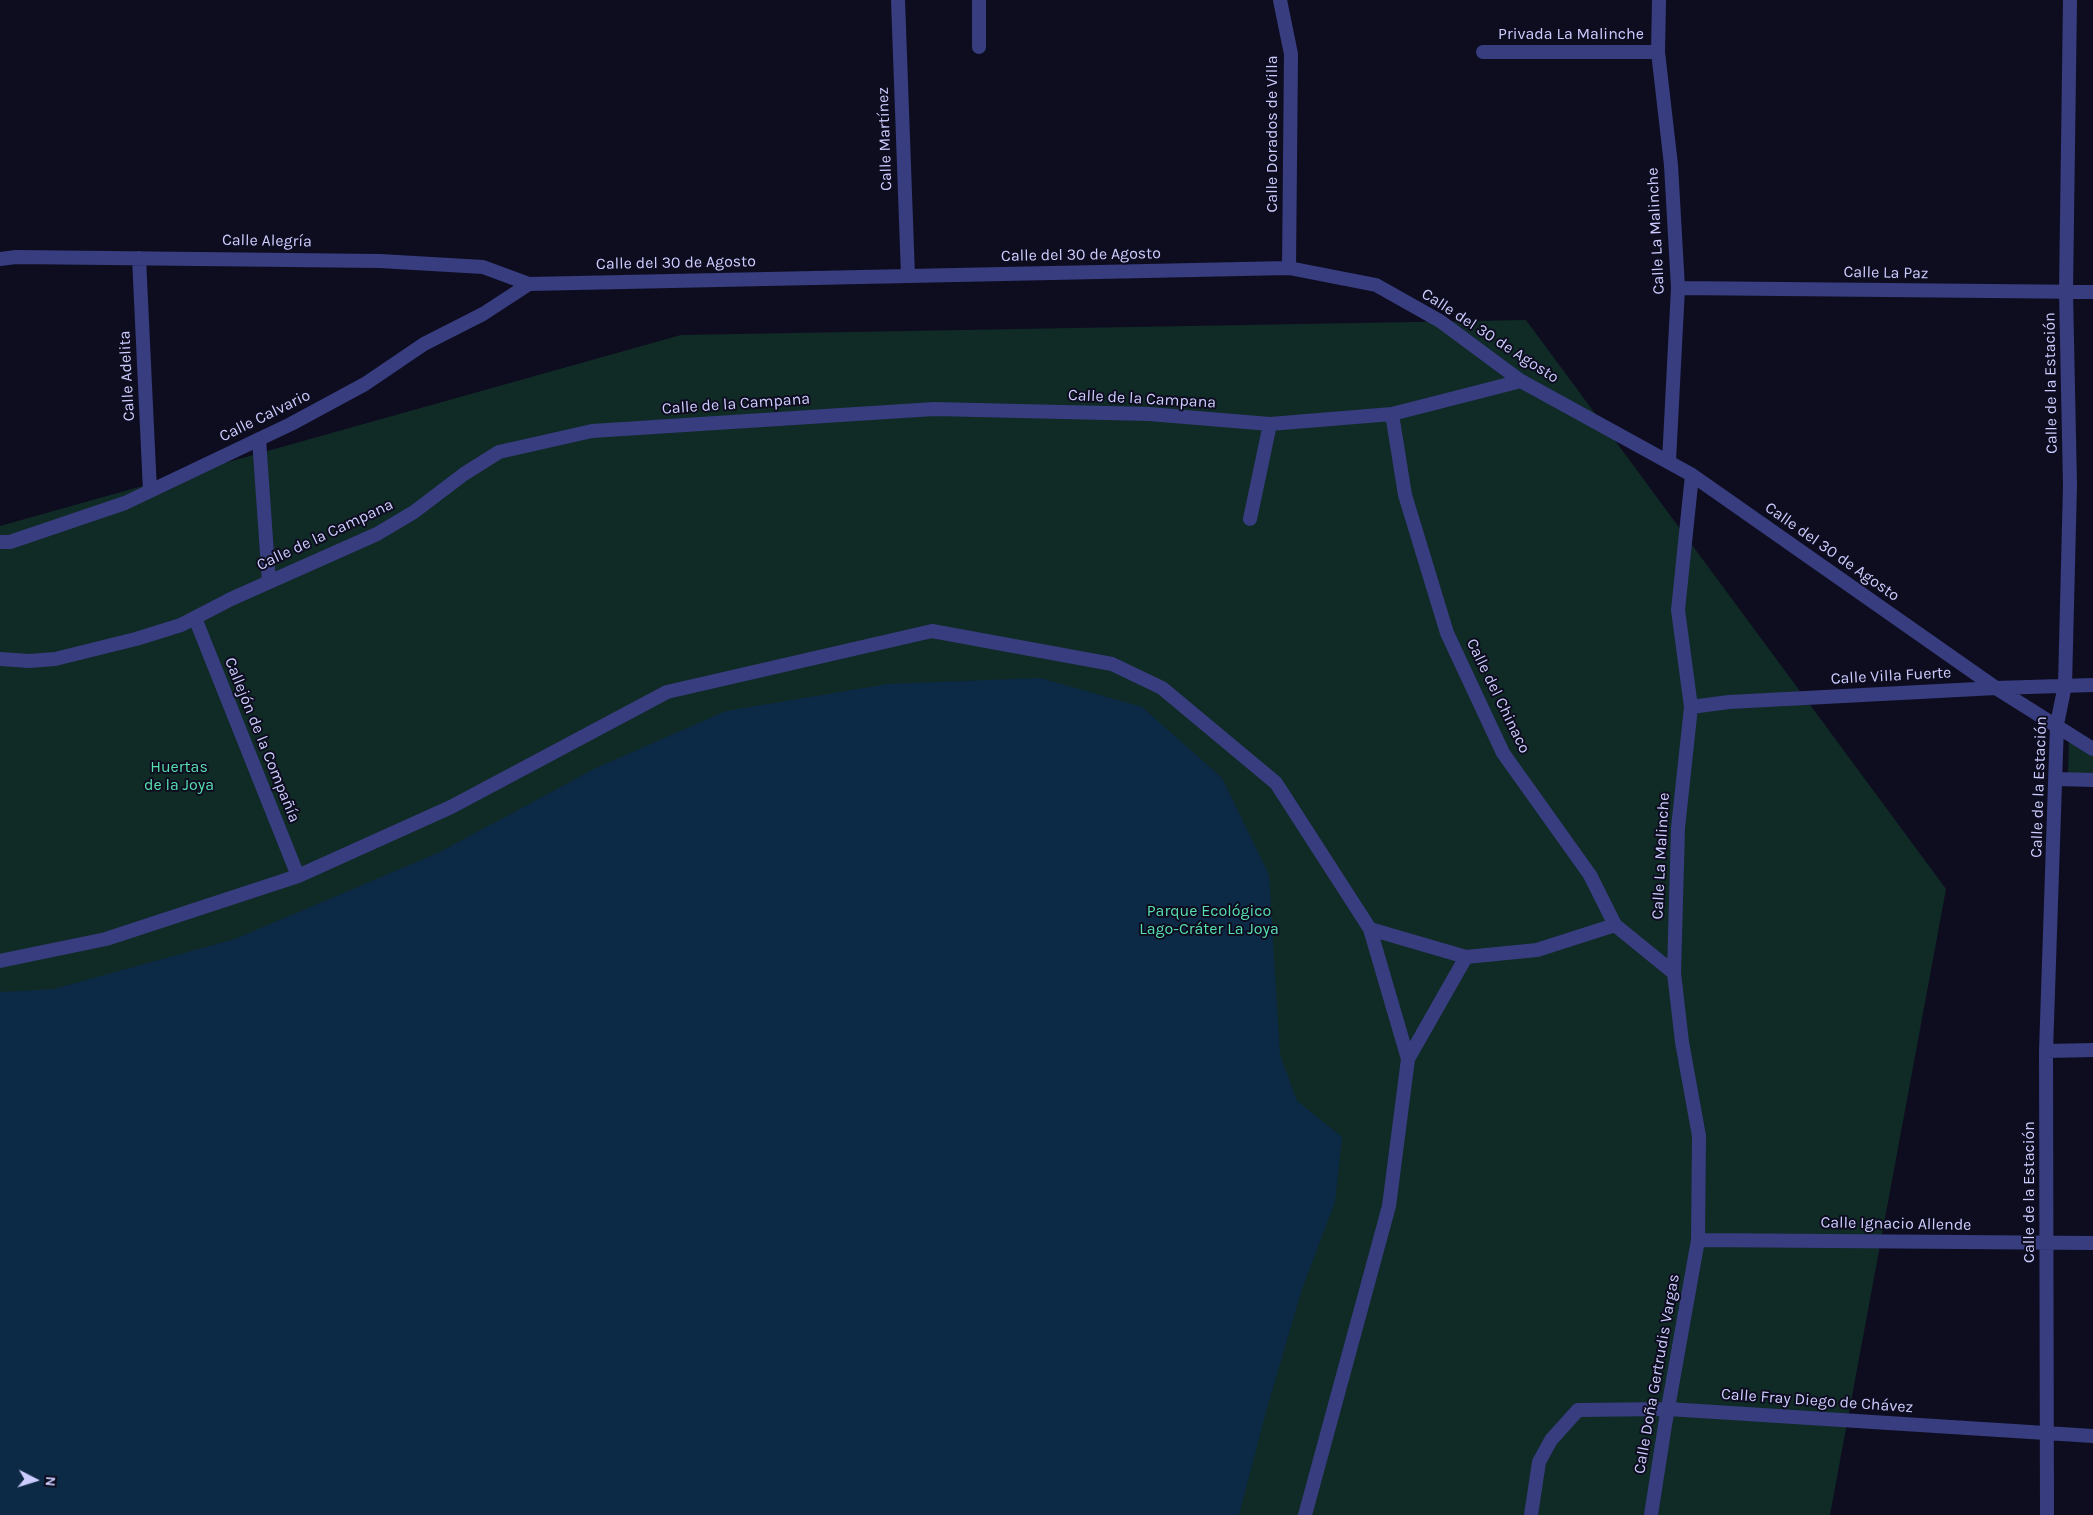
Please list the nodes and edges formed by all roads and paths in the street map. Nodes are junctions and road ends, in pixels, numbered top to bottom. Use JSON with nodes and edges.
{"nodes":[{"id":1,"x":898,"y":0,"type":"edge"},
{"id":2,"x":979,"y":0,"type":"edge"},
{"id":3,"x":1280,"y":0,"type":"edge"},
{"id":4,"x":1659,"y":0,"type":"edge"},
{"id":5,"x":2070,"y":0,"type":"edge"},
{"id":6,"x":979,"y":47,"type":"dead end"},
{"id":7,"x":1483,"y":52,"type":"dead end"},
{"id":8,"x":1658,"y":52,"type":"junction"},
{"id":9,"x":139,"y":258,"type":"junction"},
{"id":10,"x":0,"y":259,"type":"edge"},
{"id":11,"x":1289,"y":268,"type":"junction"},
{"id":12,"x":908,"y":276,"type":"junction"},
{"id":13,"x":529,"y":284,"type":"junction"},
{"id":14,"x":1678,"y":288,"type":"junction"},
{"id":15,"x":2066,"y":292,"type":"junction"},
{"id":16,"x":2093,"y":292,"type":"edge"},
{"id":17,"x":1522,"y":381,"type":"junction"},
{"id":18,"x":1392,"y":414,"type":"junction"},
{"id":19,"x":1270,"y":424,"type":"junction"},
{"id":20,"x":259,"y":439,"type":"junction"},
{"id":21,"x":1669,"y":461,"type":"junction"},
{"id":22,"x":1692,"y":475,"type":"junction"},
{"id":23,"x":150,"y":491,"type":"junction"},
{"id":24,"x":1250,"y":519,"type":"dead end"},
{"id":25,"x":0,"y":542,"type":"edge"},
{"id":26,"x":269,"y":582,"type":"junction"},
{"id":27,"x":194,"y":618,"type":"junction"},
{"id":28,"x":0,"y":659,"type":"edge"},
{"id":29,"x":2065,"y":685,"type":"junction"},
{"id":30,"x":2093,"y":685,"type":"edge"},
{"id":31,"x":1996,"y":688,"type":"junction"},
{"id":32,"x":1692,"y":708,"type":"junction"},
{"id":33,"x":2057,"y":724,"type":"junction"},
{"id":34,"x":2093,"y":749,"type":"edge"},
{"id":35,"x":2057,"y":779,"type":"junction"},
{"id":36,"x":2093,"y":780,"type":"edge"},
{"id":37,"x":298,"y":876,"type":"junction"},
{"id":38,"x":1615,"y":925,"type":"junction"},
{"id":39,"x":1370,"y":929,"type":"junction"},
{"id":40,"x":1466,"y":957,"type":"junction"},
{"id":41,"x":0,"y":961,"type":"edge"},
{"id":42,"x":1674,"y":973,"type":"junction"},
{"id":43,"x":2093,"y":1050,"type":"edge"},
{"id":44,"x":2046,"y":1051,"type":"junction"},
{"id":45,"x":1408,"y":1059,"type":"junction"},
{"id":46,"x":1698,"y":1240,"type":"junction"},
{"id":47,"x":2093,"y":1242,"type":"edge"},
{"id":48,"x":2046,"y":1243,"type":"junction"},
{"id":49,"x":1668,"y":1409,"type":"junction"},
{"id":50,"x":2048,"y":1434,"type":"junction"},
{"id":51,"x":2093,"y":1436,"type":"edge"},
{"id":52,"x":1305,"y":1515,"type":"edge"},
{"id":53,"x":1531,"y":1515,"type":"edge"},
{"id":54,"x":1651,"y":1515,"type":"edge"},
{"id":55,"x":2047,"y":1515,"type":"edge"}],
"edges":[{"from":1,"to":12,"type":"street","name":"Calle Martínez"},
{"from":2,"to":6,"type":"street"},
{"from":3,"to":11,"type":"street","name":"Calle Dorados de Villa"},
{"from":4,"to":8,"type":"street","name":"Calle La Malinche"},
{"from":5,"to":15,"type":"street","name":"Calle de la Estación"},
{"from":7,"to":8,"type":"street","name":"Privada La Malinche"},
{"from":8,"to":14,"type":"street","name":"Calle La Malinche"},
{"from":9,"to":10,"type":"street","name":"Calle Alegría"},
{"from":9,"to":13,"type":"street","name":"Calle Alegría"},
{"from":9,"to":23,"type":"street","name":"Calle Adelita"},
{"from":11,"to":12,"type":"street","name":"Calle del 30 de Agosto"},
{"from":11,"to":17,"type":"street","name":"Calle del 30 de Agosto"},
{"from":12,"to":13,"type":"street","name":"Calle del 30 de Agosto"},
{"from":13,"to":20,"type":"street","name":"Calle Calvario"},
{"from":14,"to":15,"type":"street","name":"Calle La Paz"},
{"from":14,"to":21,"type":"street","name":"Calle La Malinche"},
{"from":15,"to":16,"type":"street","name":"Calle La Paz"},
{"from":15,"to":29,"type":"street","name":"Calle de la Estación"},
{"from":17,"to":18,"type":"street","name":"Calle de la Campana"},
{"from":17,"to":21,"type":"street","name":"Calle del 30 de Agosto"},
{"from":18,"to":19,"type":"street","name":"Calle de la Campana"},
{"from":18,"to":38,"type":"street","name":"Calle del Chinaco"},
{"from":19,"to":24,"type":"street"},
{"from":19,"to":26,"type":"street","name":"Calle de la Campana"},
{"from":20,"to":23,"type":"street","name":"Calle Calvario"},
{"from":20,"to":26,"type":"street"},
{"from":21,"to":22,"type":"street","name":"Calle del 30 de Agosto"},
{"from":22,"to":31,"type":"street","name":"Calle del 30 de Agosto"},
{"from":22,"to":32,"type":"street","name":"Calle La Malinche"},
{"from":23,"to":25,"type":"street","name":"Calle Calvario"},
{"from":26,"to":27,"type":"street","name":"Calle de la Campana"},
{"from":27,"to":28,"type":"street","name":"Calle de la Campana"},
{"from":27,"to":37,"type":"street","name":"Callejón de la Compañía"},
{"from":29,"to":30,"type":"street","name":"Calle Villa Fuerte"},
{"from":29,"to":31,"type":"street","name":"Calle Villa Fuerte"},
{"from":29,"to":33,"type":"street","name":"Calle de la Estación"},
{"from":31,"to":32,"type":"street","name":"Calle Villa Fuerte"},
{"from":31,"to":33,"type":"street","name":"Calle del 30 de Agosto"},
{"from":32,"to":42,"type":"street","name":"Calle La Malinche"},
{"from":33,"to":34,"type":"street","name":"Calle del 30 de Agosto"},
{"from":33,"to":35,"type":"street","name":"Calle de la Estación"},
{"from":35,"to":36,"type":"street"},
{"from":35,"to":44,"type":"street","name":"Calle de la Estación"},
{"from":37,"to":39,"type":"street"},
{"from":37,"to":41,"type":"street"},
{"from":38,"to":40,"type":"street"},
{"from":38,"to":42,"type":"street","name":"Calle del Chinaco"},
{"from":39,"to":40,"type":"street"},
{"from":39,"to":45,"type":"street"},
{"from":40,"to":45,"type":"street"},
{"from":42,"to":46,"type":"street","name":"Calle La Malinche"},
{"from":43,"to":44,"type":"street"},
{"from":44,"to":48,"type":"street","name":"Calle de la Estación"},
{"from":45,"to":52,"type":"street"},
{"from":46,"to":48,"type":"street","name":"Calle Ignacio Allende"},
{"from":46,"to":49,"type":"street","name":"Calle Doña Gertrudis Vargas"},
{"from":47,"to":48,"type":"street","name":"Calle Ignacio Allende"},
{"from":48,"to":50,"type":"street","name":"Calle de la Estación"},
{"from":49,"to":50,"type":"street","name":"Calle Fray Diego de Chávez"},
{"from":49,"to":53,"type":"street","name":"Calle Fray Diego de Chávez"},
{"from":49,"to":54,"type":"street","name":"Calle Doña Gertrudis Vargas"},
{"from":50,"to":51,"type":"street","name":"Calle Fray Diego de Chávez"},
{"from":50,"to":55,"type":"street","name":"Calle de la Estación"}]}
